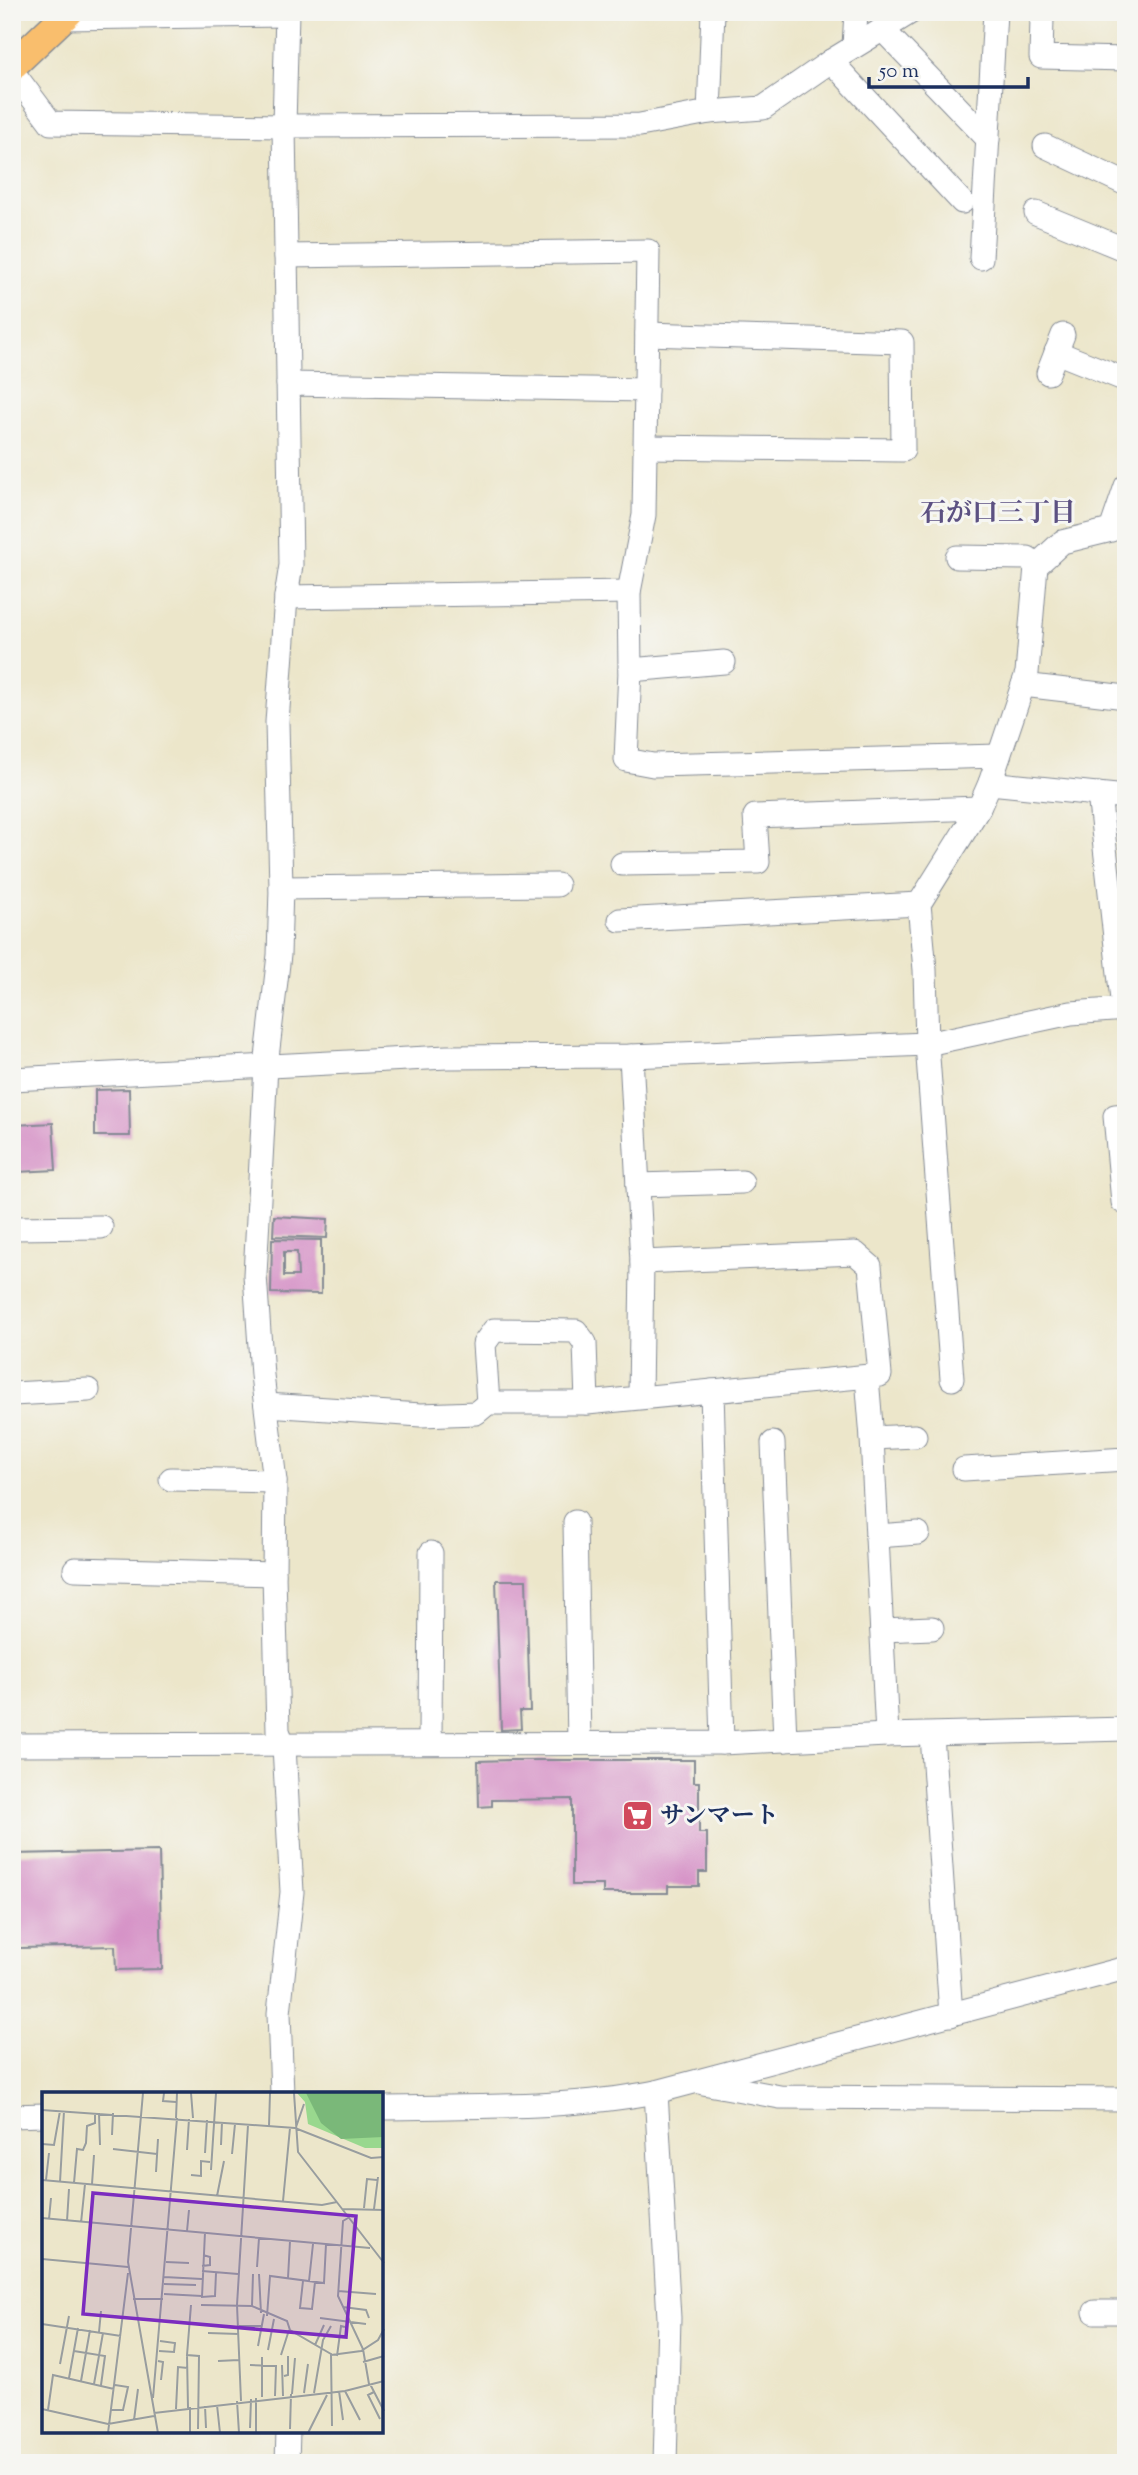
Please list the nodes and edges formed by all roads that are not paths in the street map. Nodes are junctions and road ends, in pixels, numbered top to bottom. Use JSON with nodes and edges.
{"nodes":[{"id":1,"x":713,"y":12,"type":"edge"},
{"id":2,"x":856,"y":12,"type":"edge"},
{"id":3,"x":911,"y":12,"type":"edge"},
{"id":4,"x":995,"y":12,"type":"edge"},
{"id":5,"x":287,"y":14,"type":"edge"},
{"id":6,"x":66,"y":15,"type":"edge"},
{"id":7,"x":1042,"y":18,"type":"dead end"},
{"id":8,"x":882,"y":29,"type":"junction"},
{"id":9,"x":854,"y":47,"type":"junction"},
{"id":10,"x":1126,"y":59,"type":"edge"},
{"id":11,"x":831,"y":61,"type":"junction"},
{"id":12,"x":12,"y":69,"type":"edge"},
{"id":13,"x":709,"y":112,"type":"junction"},
{"id":14,"x":284,"y":126,"type":"junction"},
{"id":15,"x":988,"y":139,"type":"junction"},
{"id":16,"x":1045,"y":146,"type":"dead end"},
{"id":17,"x":1126,"y":184,"type":"edge"},
{"id":18,"x":962,"y":202,"type":"dead end"},
{"id":19,"x":1036,"y":213,"type":"dead end"},
{"id":20,"x":1126,"y":250,"type":"edge"},
{"id":21,"x":286,"y":256,"type":"junction"},
{"id":22,"x":981,"y":258,"type":"dead end"},
{"id":23,"x":647,"y":334,"type":"junction"},
{"id":24,"x":1055,"y":354,"type":"dead end"},
{"id":25,"x":1126,"y":380,"type":"edge"},
{"id":26,"x":288,"y":384,"type":"junction"},
{"id":27,"x":646,"y":390,"type":"junction"},
{"id":28,"x":646,"y":446,"type":"junction"},
{"id":29,"x":1126,"y":486,"type":"edge"},
{"id":30,"x":1118,"y":533,"type":"edge"},
{"id":31,"x":957,"y":557,"type":"dead end"},
{"id":32,"x":1036,"y":566,"type":"junction"},
{"id":33,"x":629,"y":592,"type":"junction"},
{"id":34,"x":286,"y":597,"type":"junction"},
{"id":35,"x":724,"y":662,"type":"dead end"},
{"id":36,"x":630,"y":670,"type":"junction"},
{"id":37,"x":1023,"y":685,"type":"junction"},
{"id":38,"x":1126,"y":697,"type":"edge"},
{"id":39,"x":999,"y":757,"type":"junction"},
{"id":40,"x":990,"y":783,"type":"junction"},
{"id":41,"x":1099,"y":794,"type":"junction"},
{"id":42,"x":1126,"y":797,"type":"edge"},
{"id":43,"x":979,"y":808,"type":"junction"},
{"id":44,"x":622,"y":864,"type":"dead end"},
{"id":45,"x":557,"y":885,"type":"dead end"},
{"id":46,"x":281,"y":888,"type":"junction"},
{"id":47,"x":919,"y":904,"type":"junction"},
{"id":48,"x":620,"y":920,"type":"dead end"},
{"id":49,"x":1124,"y":1009,"type":"edge"},
{"id":50,"x":927,"y":1044,"type":"junction"},
{"id":51,"x":631,"y":1056,"type":"junction"},
{"id":52,"x":266,"y":1066,"type":"junction"},
{"id":53,"x":12,"y":1079,"type":"edge"},
{"id":54,"x":1126,"y":1115,"type":"edge"},
{"id":55,"x":742,"y":1182,"type":"dead end"},
{"id":56,"x":638,"y":1185,"type":"junction"},
{"id":57,"x":1123,"y":1202,"type":"dead end"},
{"id":58,"x":101,"y":1227,"type":"dead end"},
{"id":59,"x":12,"y":1228,"type":"edge"},
{"id":60,"x":642,"y":1262,"type":"junction"},
{"id":61,"x":867,"y":1377,"type":"junction"},
{"id":62,"x":952,"y":1379,"type":"dead end"},
{"id":63,"x":89,"y":1390,"type":"dead end"},
{"id":64,"x":712,"y":1391,"type":"junction"},
{"id":65,"x":12,"y":1394,"type":"edge"},
{"id":66,"x":640,"y":1397,"type":"junction"},
{"id":67,"x":488,"y":1403,"type":"junction"},
{"id":68,"x":587,"y":1403,"type":"junction"},
{"id":69,"x":266,"y":1405,"type":"junction"},
{"id":70,"x":915,"y":1436,"type":"dead end"},
{"id":71,"x":872,"y":1438,"type":"junction"},
{"id":72,"x":773,"y":1443,"type":"dead end"},
{"id":73,"x":1126,"y":1459,"type":"edge"},
{"id":74,"x":964,"y":1469,"type":"dead end"},
{"id":75,"x":172,"y":1479,"type":"dead end"},
{"id":76,"x":275,"y":1481,"type":"junction"},
{"id":77,"x":575,"y":1522,"type":"dead end"},
{"id":78,"x":918,"y":1533,"type":"dead end"},
{"id":79,"x":877,"y":1536,"type":"junction"},
{"id":80,"x":431,"y":1553,"type":"dead end"},
{"id":81,"x":75,"y":1569,"type":"dead end"},
{"id":82,"x":274,"y":1574,"type":"junction"},
{"id":83,"x":932,"y":1628,"type":"dead end"},
{"id":84,"x":882,"y":1630,"type":"junction"},
{"id":85,"x":1126,"y":1729,"type":"edge"},
{"id":86,"x":887,"y":1735,"type":"junction"},
{"id":87,"x":932,"y":1735,"type":"junction"},
{"id":88,"x":785,"y":1740,"type":"junction"},
{"id":89,"x":430,"y":1743,"type":"junction"},
{"id":90,"x":579,"y":1743,"type":"junction"},
{"id":91,"x":722,"y":1743,"type":"junction"},
{"id":92,"x":12,"y":1745,"type":"edge"},
{"id":93,"x":284,"y":1746,"type":"junction"},
{"id":94,"x":1126,"y":1968,"type":"edge"},
{"id":95,"x":951,"y":2015,"type":"junction"},
{"id":96,"x":697,"y":2081,"type":"junction"},
{"id":97,"x":282,"y":2092,"type":"edge"},
{"id":98,"x":656,"y":2092,"type":"junction"},
{"id":99,"x":1126,"y":2099,"type":"edge"},
{"id":100,"x":383,"y":2108,"type":"edge"},
{"id":101,"x":42,"y":2115,"type":"edge"},
{"id":102,"x":12,"y":2116,"type":"edge"},
{"id":103,"x":1095,"y":2312,"type":"dead end"},
{"id":104,"x":1126,"y":2312,"type":"edge"},
{"id":105,"x":288,"y":2433,"type":"edge"},
{"id":106,"x":287,"y":2463,"type":"edge"},
{"id":107,"x":665,"y":2463,"type":"edge"}],
"edges":[{"from":1,"to":13,"type":"street"},
{"from":2,"to":9,"type":"street"},
{"from":3,"to":8,"type":"street"},
{"from":4,"to":15,"type":"street"},
{"from":5,"to":6,"type":"street"},
{"from":5,"to":14,"type":"street"},
{"from":6,"to":12,"type":"main road"},
{"from":7,"to":10,"type":"street"},
{"from":8,"to":9,"type":"street"},
{"from":8,"to":15,"type":"street"},
{"from":9,"to":11,"type":"street"},
{"from":11,"to":13,"type":"street"},
{"from":11,"to":18,"type":"street"},
{"from":12,"to":14,"type":"street"},
{"from":13,"to":14,"type":"street"},
{"from":14,"to":21,"type":"street"},
{"from":15,"to":22,"type":"street"},
{"from":16,"to":17,"type":"street"},
{"from":19,"to":20,"type":"street"},
{"from":21,"to":23,"type":"street"},
{"from":21,"to":26,"type":"street"},
{"from":23,"to":27,"type":"street"},
{"from":23,"to":28,"type":"street"},
{"from":24,"to":25,"type":"street"},
{"from":26,"to":27,"type":"street"},
{"from":26,"to":34,"type":"street"},
{"from":27,"to":28,"type":"street"},
{"from":28,"to":33,"type":"street"},
{"from":29,"to":30,"type":"street"},
{"from":30,"to":32,"type":"street"},
{"from":31,"to":32,"type":"street"},
{"from":32,"to":37,"type":"street"},
{"from":33,"to":34,"type":"street"},
{"from":33,"to":36,"type":"street"},
{"from":34,"to":46,"type":"street"},
{"from":35,"to":36,"type":"street"},
{"from":36,"to":39,"type":"street"},
{"from":37,"to":38,"type":"street"},
{"from":37,"to":39,"type":"street"},
{"from":39,"to":40,"type":"street"},
{"from":40,"to":41,"type":"street"},
{"from":40,"to":43,"type":"street"},
{"from":41,"to":42,"type":"street"},
{"from":41,"to":49,"type":"street"},
{"from":43,"to":44,"type":"street"},
{"from":43,"to":47,"type":"street"},
{"from":45,"to":46,"type":"street"},
{"from":46,"to":52,"type":"street"},
{"from":47,"to":48,"type":"street"},
{"from":47,"to":50,"type":"street"},
{"from":49,"to":50,"type":"street"},
{"from":50,"to":51,"type":"street"},
{"from":50,"to":62,"type":"street"},
{"from":51,"to":52,"type":"street"},
{"from":51,"to":56,"type":"street"},
{"from":52,"to":53,"type":"street"},
{"from":52,"to":69,"type":"street"},
{"from":54,"to":57,"type":"street"},
{"from":55,"to":56,"type":"street"},
{"from":56,"to":60,"type":"street"},
{"from":58,"to":59,"type":"street"},
{"from":60,"to":61,"type":"street"},
{"from":60,"to":66,"type":"street"},
{"from":61,"to":64,"type":"street"},
{"from":61,"to":71,"type":"street"},
{"from":63,"to":65,"type":"street"},
{"from":64,"to":66,"type":"street"},
{"from":64,"to":91,"type":"street"},
{"from":66,"to":68,"type":"street"},
{"from":67,"to":68,"type":"street"},
{"from":67,"to":68,"type":"street"},
{"from":67,"to":69,"type":"street"},
{"from":69,"to":76,"type":"street"},
{"from":70,"to":71,"type":"street"},
{"from":71,"to":79,"type":"street"},
{"from":72,"to":88,"type":"street"},
{"from":73,"to":74,"type":"street"},
{"from":75,"to":76,"type":"street"},
{"from":76,"to":82,"type":"street"},
{"from":77,"to":90,"type":"street"},
{"from":78,"to":79,"type":"street"},
{"from":79,"to":84,"type":"street"},
{"from":80,"to":89,"type":"street"},
{"from":81,"to":82,"type":"street"},
{"from":82,"to":93,"type":"street"},
{"from":83,"to":84,"type":"street"},
{"from":84,"to":86,"type":"street"},
{"from":85,"to":87,"type":"street"},
{"from":86,"to":87,"type":"street"},
{"from":86,"to":88,"type":"street"},
{"from":87,"to":95,"type":"street"},
{"from":88,"to":91,"type":"street"},
{"from":89,"to":90,"type":"street"},
{"from":89,"to":93,"type":"street"},
{"from":90,"to":91,"type":"street"},
{"from":92,"to":93,"type":"street"},
{"from":93,"to":97,"type":"street"},
{"from":94,"to":95,"type":"street"},
{"from":95,"to":96,"type":"street"},
{"from":96,"to":98,"type":"street"},
{"from":96,"to":99,"type":"street"},
{"from":98,"to":100,"type":"street"},
{"from":98,"to":107,"type":"street"},
{"from":101,"to":102,"type":"street"},
{"from":103,"to":104,"type":"street"},
{"from":105,"to":106,"type":"street"}]}
